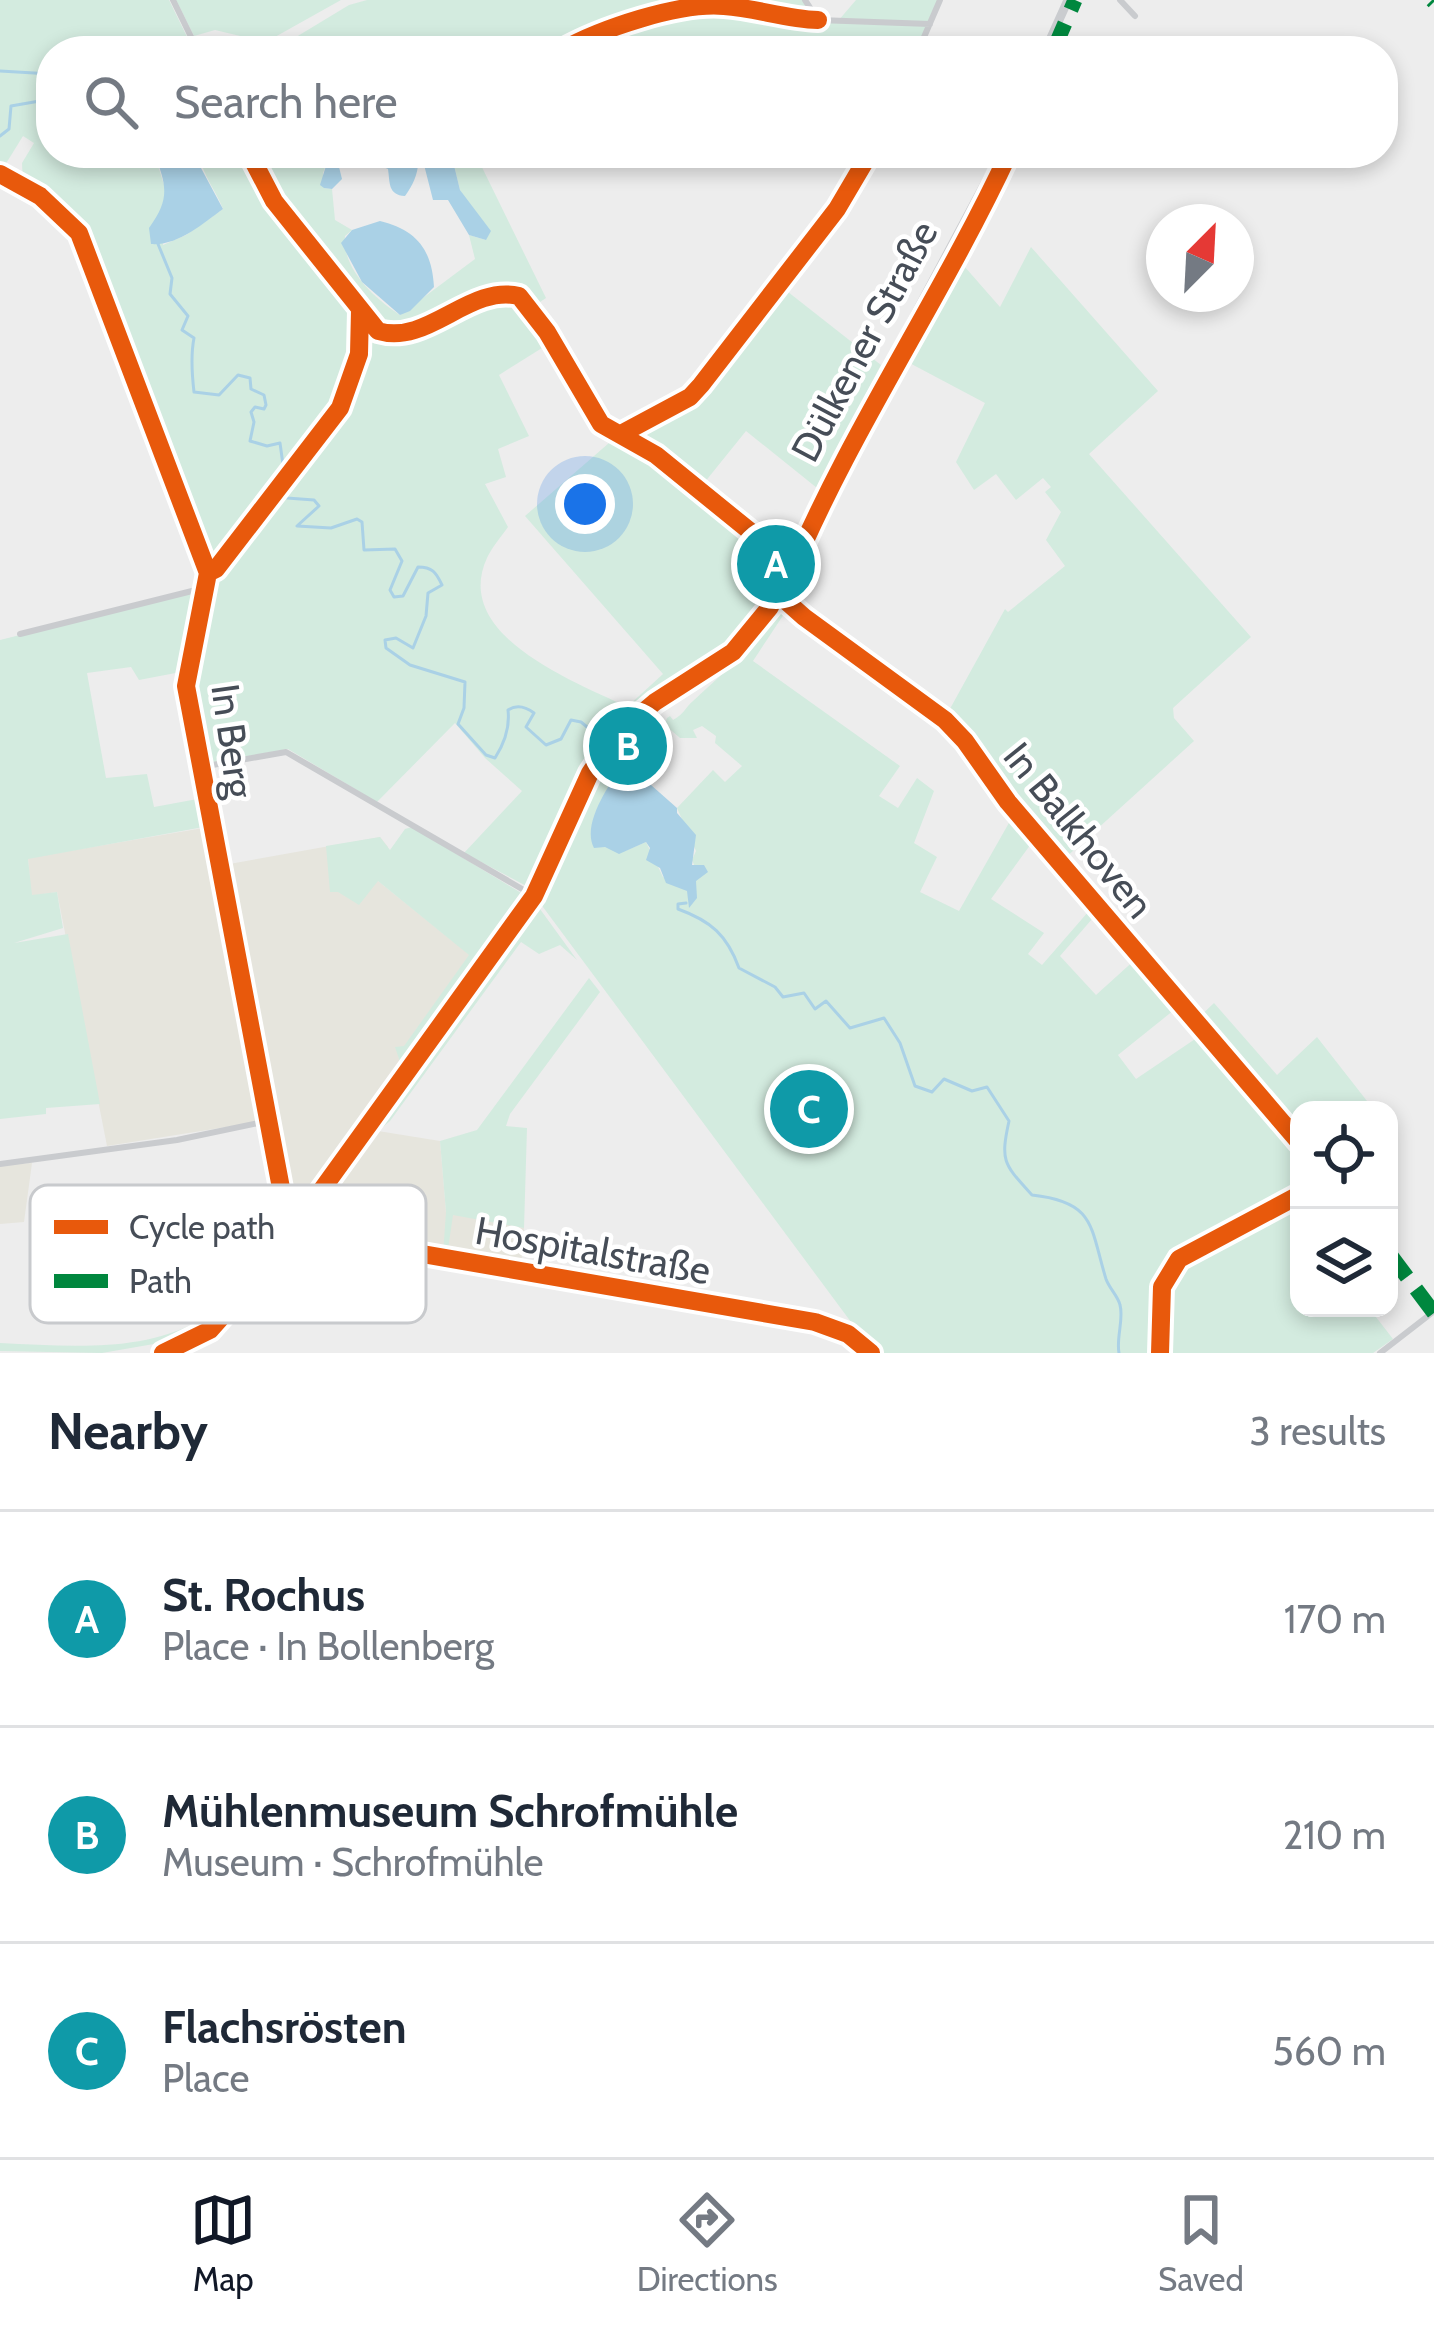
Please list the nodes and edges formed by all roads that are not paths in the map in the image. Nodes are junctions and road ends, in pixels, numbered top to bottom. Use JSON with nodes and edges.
{"nodes":[{"id":1,"x":173,"y":0,"type":"edge"},
{"id":2,"x":805,"y":0,"type":"edge"},
{"id":3,"x":940,"y":0,"type":"edge"},
{"id":4,"x":1068,"y":0,"type":"edge"},
{"id":5,"x":1120,"y":0,"type":"edge"},
{"id":6,"x":1135,"y":16,"type":"dead end"},
{"id":7,"x":929,"y":24,"type":"junction"},
{"id":8,"x":190,"y":36,"type":"edge"},
{"id":9,"x":924,"y":36,"type":"edge"},
{"id":10,"x":1052,"y":36,"type":"edge"},
{"id":11,"x":257,"y":168,"type":"edge"},
{"id":12,"x":861,"y":168,"type":"edge"},
{"id":13,"x":993,"y":168,"type":"edge"},
{"id":14,"x":6,"y":175,"type":"dead end"},
{"id":15,"x":621,"y":434,"type":"junction"},
{"id":16,"x":789,"y":563,"type":"junction"},
{"id":17,"x":208,"y":586,"type":"junction"},
{"id":18,"x":777,"y":592,"type":"junction"},
{"id":19,"x":20,"y":634,"type":"dead end"},
{"id":20,"x":201,"y":767,"type":"junction"},
{"id":21,"x":534,"y":896,"type":"junction"},
{"id":22,"x":268,"y":1121,"type":"junction"},
{"id":23,"x":1290,"y":1131,"type":"edge"},
{"id":24,"x":0,"y":1164,"type":"edge"},
{"id":25,"x":281,"y":1185,"type":"edge"},
{"id":26,"x":325,"y":1185,"type":"edge"},
{"id":27,"x":426,"y":1255,"type":"edge"},
{"id":28,"x":1433,"y":1312,"type":"edge"},
{"id":29,"x":217,"y":1323,"type":"edge"},
{"id":30,"x":224,"y":1323,"type":"edge"},
{"id":31,"x":163,"y":1353,"type":"edge"},
{"id":32,"x":182,"y":1353,"type":"edge"},
{"id":33,"x":871,"y":1353,"type":"edge"},
{"id":34,"x":1380,"y":1353,"type":"edge"}],
"edges":[{"from":1,"to":8,"type":"street"},
{"from":2,"to":7,"type":"street"},
{"from":3,"to":7,"type":"street"},
{"from":4,"to":10,"type":"main road"},
{"from":5,"to":6,"type":"street"},
{"from":7,"to":9,"type":"street"},
{"from":11,"to":15,"type":"street"},
{"from":12,"to":15,"type":"street"},
{"from":13,"to":16,"type":"main road","name":"Dülkener Straße"},
{"from":14,"to":17,"type":"street","name":"In Berg"},
{"from":15,"to":16,"type":"street"},
{"from":16,"to":18,"type":"main road","name":"Dülkener Straße"},
{"from":17,"to":19,"type":"street"},
{"from":17,"to":20,"type":"street","name":"In Berg"},
{"from":18,"to":21,"type":"main road","name":"Dülkener Straße"},
{"from":18,"to":23,"type":"street","name":"In Balkhoven"},
{"from":20,"to":21,"type":"street","name":"In Berg"},
{"from":20,"to":22,"type":"street","name":"In Berg"},
{"from":21,"to":26,"type":"main road"},
{"from":22,"to":24,"type":"street"},
{"from":22,"to":25,"type":"street","name":"In Berg"},
{"from":27,"to":33,"type":"street","name":"Hospitalstraße"},
{"from":28,"to":34,"type":"street"},
{"from":29,"to":31,"type":"main road"},
{"from":30,"to":32,"type":"main road"}]}
